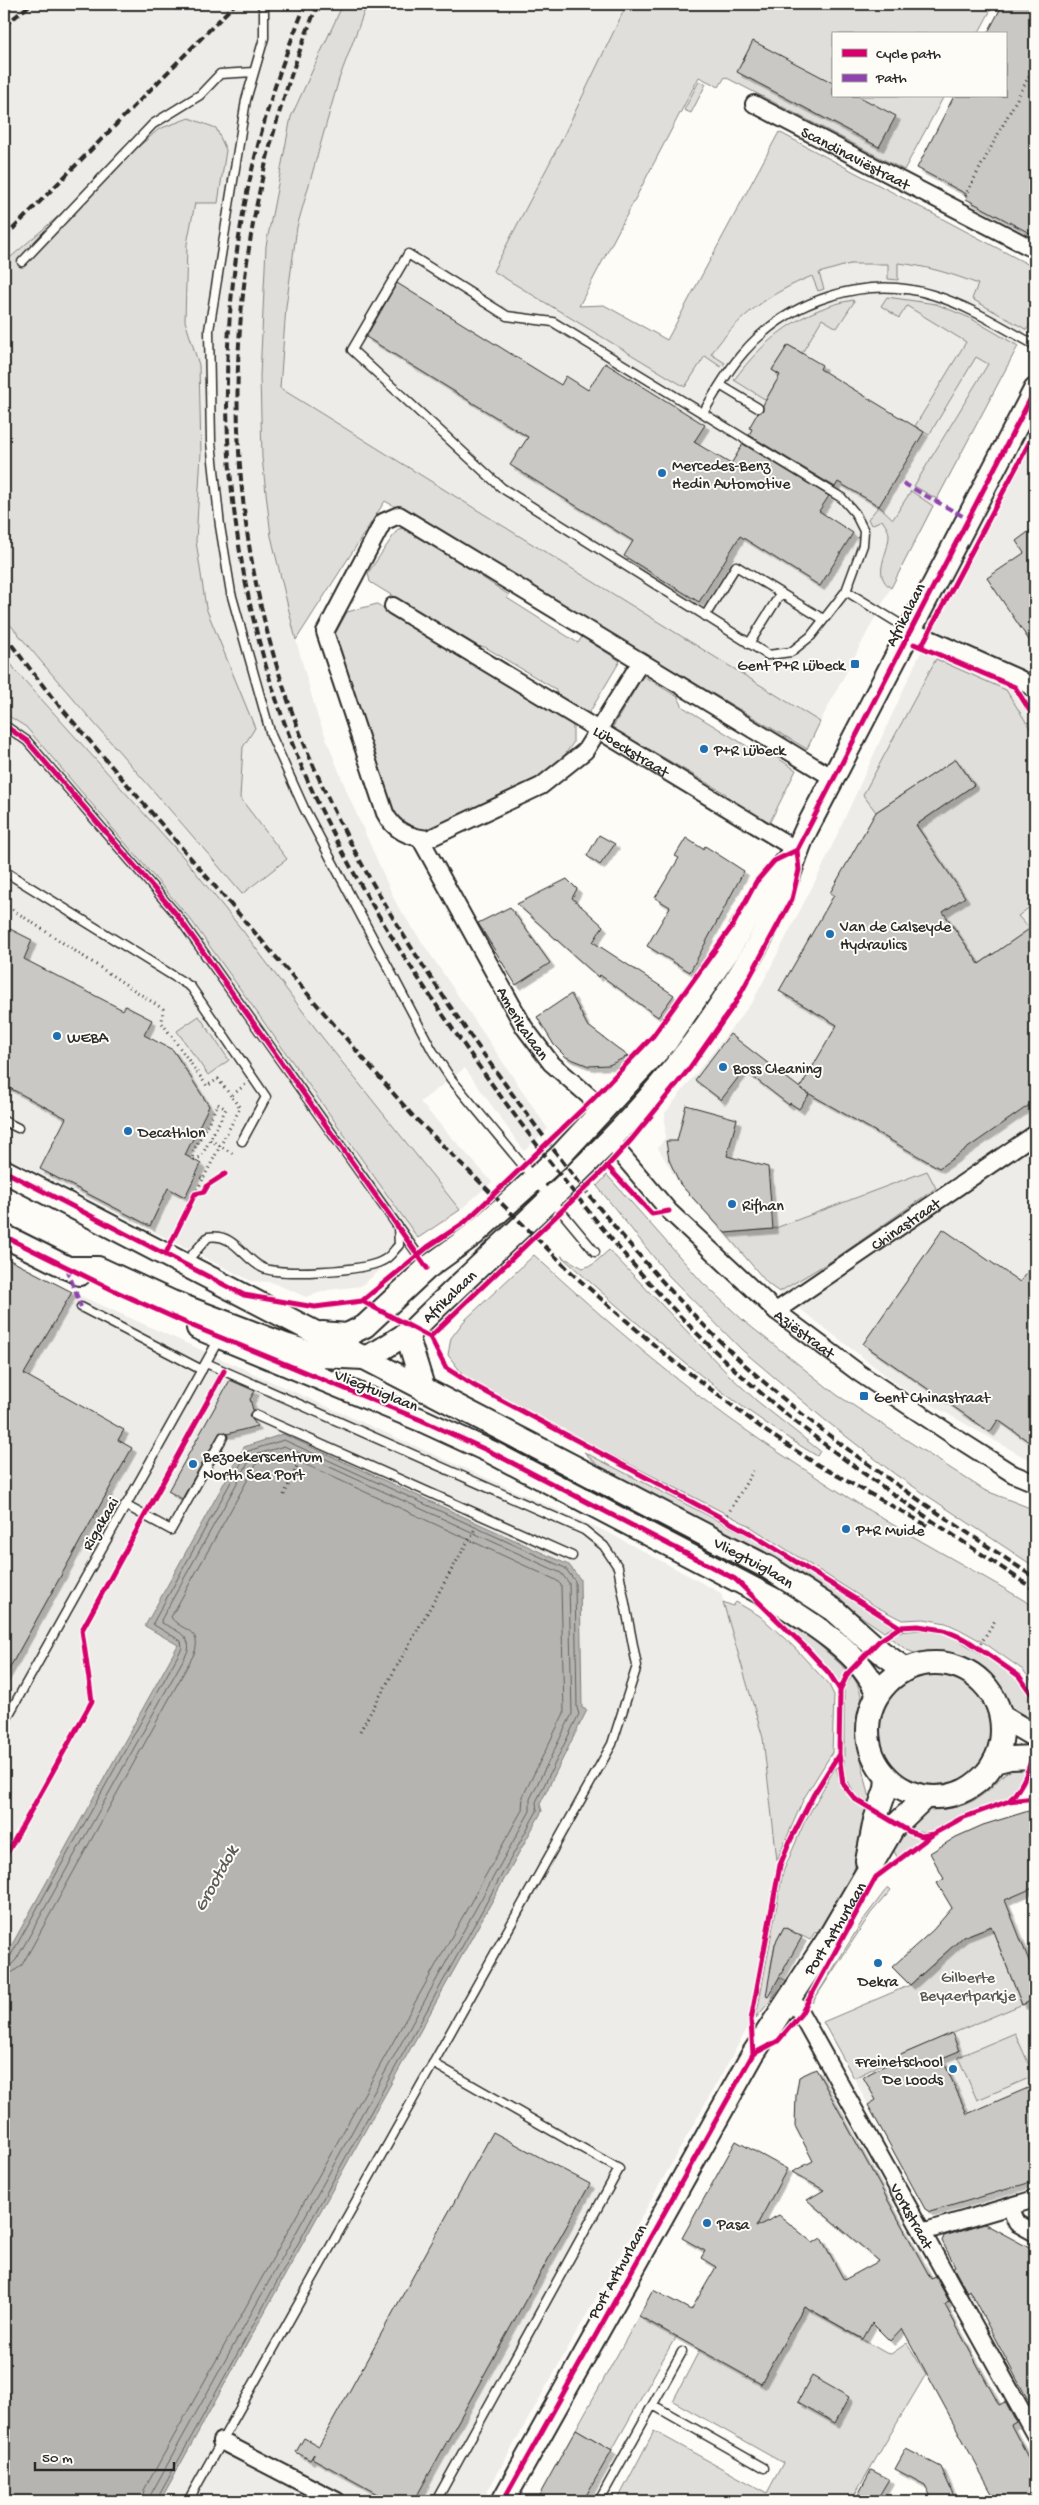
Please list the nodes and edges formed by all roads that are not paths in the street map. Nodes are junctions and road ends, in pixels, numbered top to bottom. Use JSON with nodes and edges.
{"nodes":[{"id":1,"x":261,"y":4,"type":"edge"},
{"id":2,"x":254,"y":72,"type":"junction"},
{"id":3,"x":754,"y":104,"type":"dead end"},
{"id":4,"x":1035,"y":250,"type":"edge"},
{"id":5,"x":22,"y":262,"type":"dead end"},
{"id":6,"x":1035,"y":346,"type":"edge"},
{"id":7,"x":720,"y":385,"type":"junction"},
{"id":8,"x":1035,"y":390,"type":"edge"},
{"id":9,"x":758,"y":408,"type":"dead end"},
{"id":10,"x":703,"y":413,"type":"junction"},
{"id":11,"x":846,"y":591,"type":"junction"},
{"id":12,"x":781,"y":593,"type":"junction"},
{"id":13,"x":393,"y":606,"type":"dead end"},
{"id":14,"x":705,"y":616,"type":"junction"},
{"id":15,"x":823,"y":619,"type":"junction"},
{"id":16,"x":910,"y":630,"type":"junction"},
{"id":17,"x":749,"y":644,"type":"junction"},
{"id":18,"x":640,"y":663,"type":"junction"},
{"id":19,"x":1035,"y":690,"type":"edge"},
{"id":20,"x":4,"y":725,"type":"edge"},
{"id":21,"x":600,"y":731,"type":"junction"},
{"id":22,"x":833,"y":778,"type":"junction"},
{"id":23,"x":420,"y":838,"type":"junction"},
{"id":24,"x":796,"y":850,"type":"junction"},
{"id":25,"x":4,"y":870,"type":"edge"},
{"id":26,"x":605,"y":1110,"type":"junction"},
{"id":27,"x":4,"y":1121,"type":"edge"},
{"id":28,"x":18,"y":1128,"type":"dead end"},
{"id":29,"x":1035,"y":1134,"type":"edge"},
{"id":30,"x":612,"y":1139,"type":"junction"},
{"id":31,"x":242,"y":1141,"type":"dead end"},
{"id":32,"x":4,"y":1171,"type":"edge"},
{"id":33,"x":534,"y":1179,"type":"junction"},
{"id":34,"x":549,"y":1198,"type":"junction"},
{"id":35,"x":398,"y":1227,"type":"junction"},
{"id":36,"x":4,"y":1236,"type":"edge"},
{"id":37,"x":595,"y":1252,"type":"dead end"},
{"id":38,"x":184,"y":1264,"type":"junction"},
{"id":39,"x":68,"y":1268,"type":"junction"},
{"id":40,"x":427,"y":1268,"type":"junction"},
{"id":41,"x":81,"y":1307,"type":"dead end"},
{"id":42,"x":380,"y":1311,"type":"junction"},
{"id":43,"x":776,"y":1311,"type":"junction"},
{"id":44,"x":316,"y":1332,"type":"junction"},
{"id":45,"x":407,"y":1335,"type":"junction"},
{"id":46,"x":220,"y":1337,"type":"junction"},
{"id":47,"x":364,"y":1358,"type":"junction"},
{"id":48,"x":204,"y":1367,"type":"junction"},
{"id":49,"x":424,"y":1390,"type":"junction"},
{"id":50,"x":375,"y":1401,"type":"junction"},
{"id":51,"x":255,"y":1415,"type":"dead end"},
{"id":52,"x":223,"y":1437,"type":"dead end"},
{"id":53,"x":1035,"y":1483,"type":"edge"},
{"id":54,"x":125,"y":1505,"type":"junction"},
{"id":55,"x":572,"y":1556,"type":"dead end"},
{"id":56,"x":905,"y":1669,"type":"junction"},
{"id":57,"x":877,"y":1693,"type":"junction"},
{"id":58,"x":1002,"y":1717,"type":"junction"},
{"id":59,"x":4,"y":1723,"type":"edge"},
{"id":60,"x":1035,"y":1736,"type":"edge"},
{"id":61,"x":1035,"y":1757,"type":"edge"},
{"id":62,"x":994,"y":1762,"type":"junction"},
{"id":63,"x":887,"y":1777,"type":"junction"},
{"id":64,"x":924,"y":1798,"type":"junction"},
{"id":65,"x":864,"y":1874,"type":"junction"},
{"id":66,"x":791,"y":1996,"type":"junction"},
{"id":67,"x":433,"y":2063,"type":"junction"},
{"id":68,"x":1035,"y":2199,"type":"edge"},
{"id":69,"x":1010,"y":2206,"type":"junction"},
{"id":70,"x":922,"y":2232,"type":"junction"},
{"id":71,"x":1035,"y":2233,"type":"edge"},
{"id":72,"x":682,"y":2352,"type":"dead end"},
{"id":73,"x":653,"y":2405,"type":"junction"},
{"id":74,"x":1035,"y":2435,"type":"edge"},
{"id":75,"x":221,"y":2441,"type":"junction"},
{"id":76,"x":764,"y":2468,"type":"dead end"},
{"id":77,"x":188,"y":2501,"type":"edge"},
{"id":78,"x":337,"y":2501,"type":"edge"},
{"id":79,"x":436,"y":2501,"type":"edge"},
{"id":80,"x":503,"y":2501,"type":"edge"},
{"id":81,"x":599,"y":2501,"type":"edge"}],
"edges":[{"from":1,"to":2,"type":"lane"},
{"from":2,"to":5,"type":"lane"},
{"from":2,"to":33,"type":"lane"},
{"from":3,"to":4,"type":"street","name":"Scandinaviëstraat"},
{"from":6,"to":7,"type":"lane"},
{"from":7,"to":9,"type":"lane"},
{"from":7,"to":10,"type":"lane"},
{"from":8,"to":16,"type":"main road","name":"Afrikalaan"},
{"from":10,"to":11,"type":"lane"},
{"from":10,"to":14,"type":"lane"},
{"from":11,"to":15,"type":"lane"},
{"from":11,"to":16,"type":"lane"},
{"from":12,"to":14,"type":"lane"},
{"from":12,"to":15,"type":"lane"},
{"from":12,"to":17,"type":"lane"},
{"from":13,"to":21,"type":"street"},
{"from":14,"to":17,"type":"lane"},
{"from":15,"to":17,"type":"lane"},
{"from":16,"to":19,"type":"street"},
{"from":16,"to":22,"type":"main road","name":"Afrikalaan"},
{"from":18,"to":21,"type":"street","name":"Lübeckstraat"},
{"from":18,"to":22,"type":"street"},
{"from":18,"to":23,"type":"street"},
{"from":20,"to":35,"type":"lane"},
{"from":21,"to":23,"type":"street"},
{"from":21,"to":24,"type":"street","name":"Lübeckstraat"},
{"from":22,"to":24,"type":"main road","name":"Afrikalaan"},
{"from":23,"to":26,"type":"street","name":"Amerikalaan"},
{"from":24,"to":26,"type":"main road","name":"Afrikalaan"},
{"from":24,"to":30,"type":"main road","name":"Afrikalaan"},
{"from":25,"to":31,"type":"lane"},
{"from":26,"to":33,"type":"main road","name":"Afrikalaan"},
{"from":27,"to":28,"type":"lane"},
{"from":29,"to":43,"type":"street","name":"Chinastraat"},
{"from":30,"to":34,"type":"main road","name":"Afrikalaan"},
{"from":30,"to":43,"type":"street","name":"Aziëstraat"},
{"from":32,"to":38,"type":"main road","name":"Vliegtuiglaan"},
{"from":33,"to":34,"type":"lane"},
{"from":33,"to":40,"type":"main road","name":"Afrikalaan"},
{"from":34,"to":37,"type":"lane"},
{"from":34,"to":45,"type":"main road","name":"Afrikalaan"},
{"from":35,"to":38,"type":"lane"},
{"from":35,"to":40,"type":"lane"},
{"from":36,"to":39,"type":"main road","name":"Vliegtuiglaan"},
{"from":38,"to":44,"type":"main road","name":"Vliegtuiglaan"},
{"from":39,"to":46,"type":"main road","name":"Vliegtuiglaan"},
{"from":39,"to":47,"type":"main road"},
{"from":40,"to":42,"type":"main road","name":"Afrikalaan"},
{"from":41,"to":48,"type":"lane"},
{"from":42,"to":44,"type":"main road"},
{"from":42,"to":47,"type":"main road","name":"Afrikalaan"},
{"from":43,"to":53,"type":"street","name":"Aziëstraat"},
{"from":44,"to":47,"type":"main road","name":"Vliegtuiglaan"},
{"from":45,"to":47,"type":"main road","name":"Afrikalaan"},
{"from":45,"to":49,"type":"main road"},
{"from":46,"to":48,"type":"lane","name":"Rigakaai"},
{"from":46,"to":50,"type":"main road","name":"Vliegtuiglaan"},
{"from":47,"to":49,"type":"main road","name":"Vliegtuiglaan"},
{"from":47,"to":50,"type":"main road"},
{"from":48,"to":54,"type":"lane","name":"Rigakaai"},
{"from":48,"to":67,"type":"lane"},
{"from":49,"to":56,"type":"main road","name":"Vliegtuiglaan"},
{"from":50,"to":57,"type":"main road","name":"Vliegtuiglaan"},
{"from":51,"to":55,"type":"lane"},
{"from":52,"to":54,"type":"lane"},
{"from":54,"to":59,"type":"lane","name":"Rigakaai"},
{"from":56,"to":57,"type":"main road"},
{"from":56,"to":58,"type":"main road"},
{"from":57,"to":63,"type":"main road"},
{"from":58,"to":60,"type":"main road"},
{"from":58,"to":62,"type":"main road"},
{"from":61,"to":62,"type":"main road"},
{"from":62,"to":64,"type":"main road"},
{"from":63,"to":64,"type":"main road"},
{"from":63,"to":65,"type":"main road","name":"Port Arthurlaan"},
{"from":64,"to":65,"type":"main road","name":"Port Arthurlaan"},
{"from":65,"to":66,"type":"main road","name":"Port Arthurlaan"},
{"from":66,"to":70,"type":"street","name":"Vorkstraat"},
{"from":66,"to":80,"type":"main road","name":"Port Arthurlaan"},
{"from":67,"to":75,"type":"lane"},
{"from":67,"to":79,"type":"lane"},
{"from":68,"to":69,"type":"street"},
{"from":69,"to":70,"type":"street"},
{"from":69,"to":71,"type":"street"},
{"from":70,"to":74,"type":"street","name":"Vorkstraat"},
{"from":72,"to":73,"type":"lane"},
{"from":73,"to":76,"type":"lane"},
{"from":73,"to":81,"type":"lane"},
{"from":75,"to":77,"type":"lane"},
{"from":75,"to":78,"type":"street"}]}
